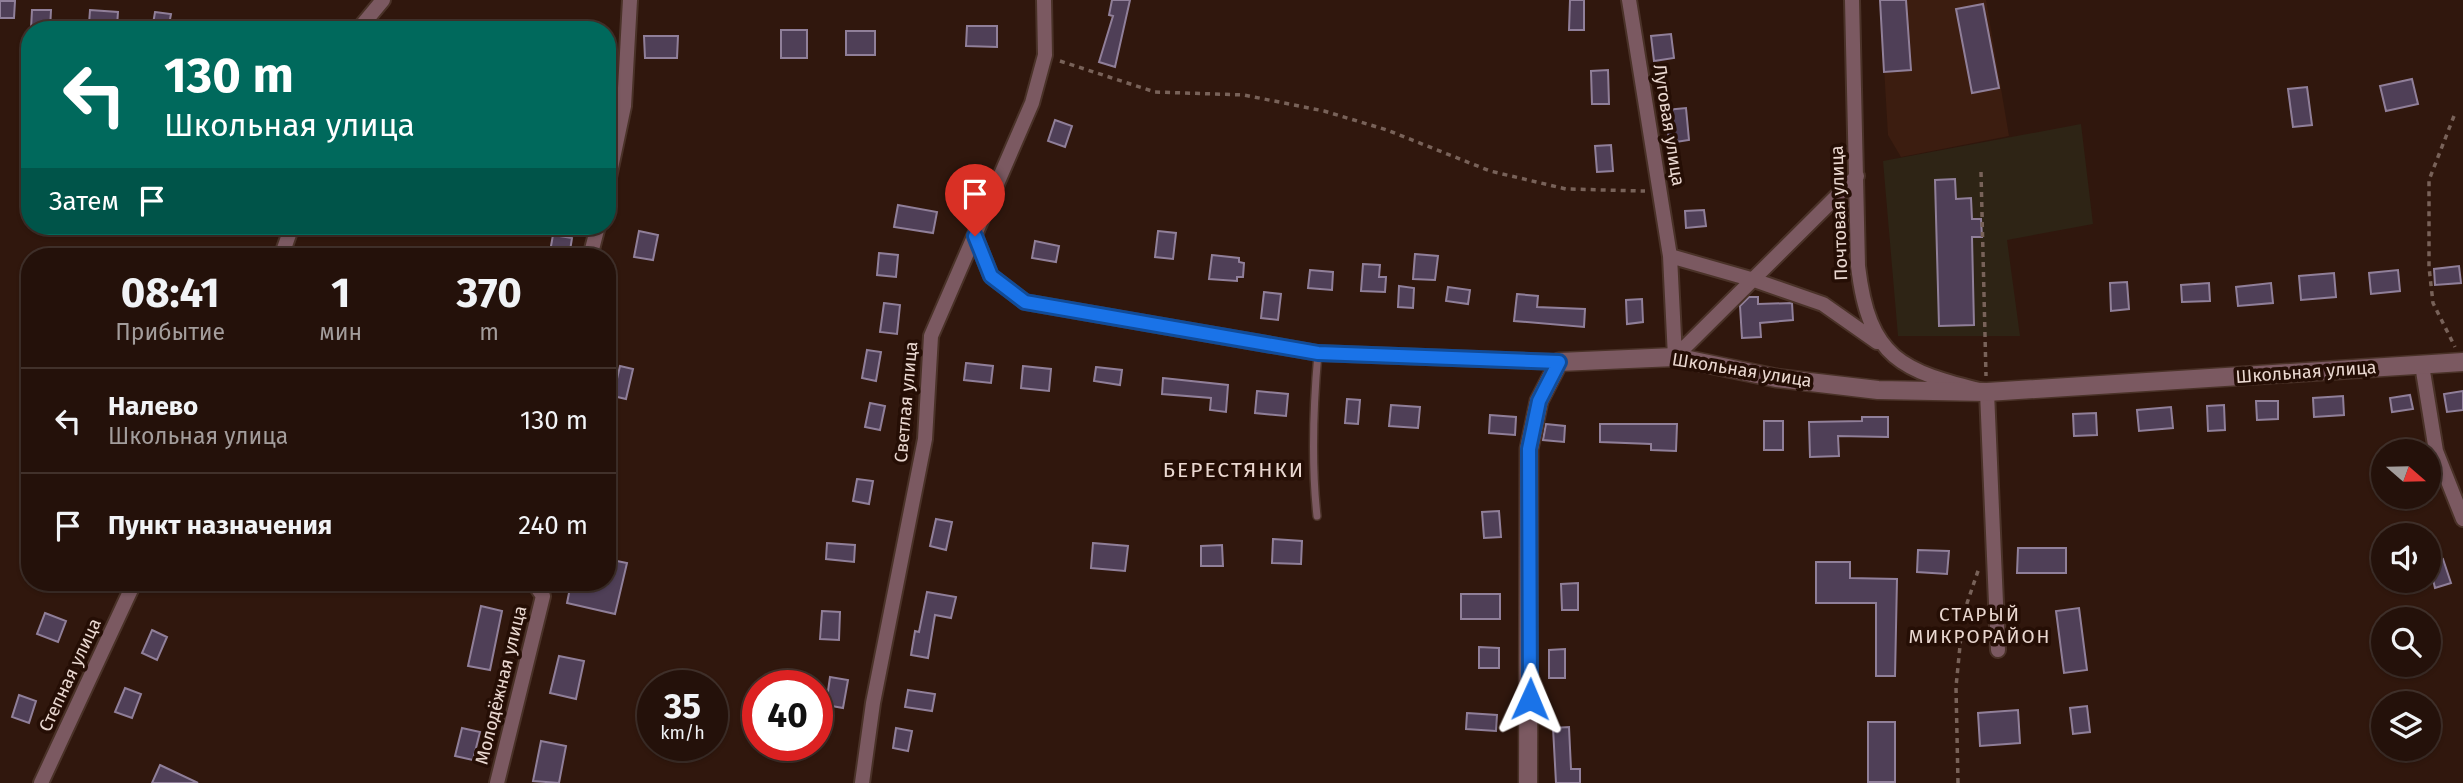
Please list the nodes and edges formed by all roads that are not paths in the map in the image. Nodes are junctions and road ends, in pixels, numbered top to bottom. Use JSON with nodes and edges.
{"nodes":[{"id":1,"x":383,"y":0,"type":"edge"},
{"id":2,"x":630,"y":0,"type":"edge"},
{"id":3,"x":1629,"y":0,"type":"edge"},
{"id":4,"x":1852,"y":0,"type":"edge"},
{"id":5,"x":1041,"y":1,"type":"edge"},
{"id":6,"x":366,"y":21,"type":"edge"},
{"id":7,"x":616,"y":144,"type":"edge"},
{"id":8,"x":1857,"y":176,"type":"junction"},
{"id":9,"x":975,"y":236,"type":"junction"},
{"id":10,"x":1670,"y":256,"type":"junction"},
{"id":11,"x":1754,"y":279,"type":"junction"},
{"id":12,"x":1883,"y":347,"type":"junction"},
{"id":13,"x":1318,"y":353,"type":"junction"},
{"id":14,"x":1675,"y":357,"type":"junction"},
{"id":15,"x":2460,"y":357,"type":"edge"},
{"id":16,"x":1559,"y":362,"type":"junction"},
{"id":17,"x":2422,"y":365,"type":"junction"},
{"id":18,"x":1987,"y":392,"type":"junction"},
{"id":19,"x":1317,"y":516,"type":"dead end"},
{"id":20,"x":2463,"y":519,"type":"edge"},
{"id":21,"x":130,"y":591,"type":"edge"},
{"id":22,"x":540,"y":591,"type":"edge"},
{"id":23,"x":1998,"y":650,"type":"dead end"},
{"id":24,"x":41,"y":783,"type":"edge"},
{"id":25,"x":497,"y":783,"type":"edge"},
{"id":26,"x":862,"y":783,"type":"edge"},
{"id":27,"x":1528,"y":783,"type":"edge"}],
"edges":[{"from":1,"to":6,"type":"street"},
{"from":2,"to":7,"type":"street"},
{"from":3,"to":10,"type":"street","name":"Луговая улица"},
{"from":4,"to":8,"type":"street","name":"Почтовая улица"},
{"from":5,"to":9,"type":"street","name":"Светлая улица"},
{"from":8,"to":11,"type":"street"},
{"from":8,"to":12,"type":"street","name":"Почтовая улица"},
{"from":9,"to":13,"type":"street","name":"Школьная улица"},
{"from":9,"to":26,"type":"street","name":"Светлая улица"},
{"from":10,"to":11,"type":"street"},
{"from":10,"to":14,"type":"street","name":"Луговая улица"},
{"from":11,"to":12,"type":"street"},
{"from":11,"to":14,"type":"street"},
{"from":12,"to":18,"type":"street","name":"Почтовая улица"},
{"from":13,"to":16,"type":"street","name":"Школьная улица"},
{"from":13,"to":19,"type":"lane"},
{"from":14,"to":16,"type":"street","name":"Школьная улица"},
{"from":14,"to":18,"type":"street","name":"Школьная улица"},
{"from":15,"to":17,"type":"street","name":"Школьная улица"},
{"from":16,"to":27,"type":"street"},
{"from":17,"to":18,"type":"street","name":"Школьная улица"},
{"from":17,"to":20,"type":"street"},
{"from":18,"to":23,"type":"street"},
{"from":21,"to":24,"type":"street","name":"Степная улица"},
{"from":22,"to":25,"type":"street","name":"Молодёжная улица"}]}
